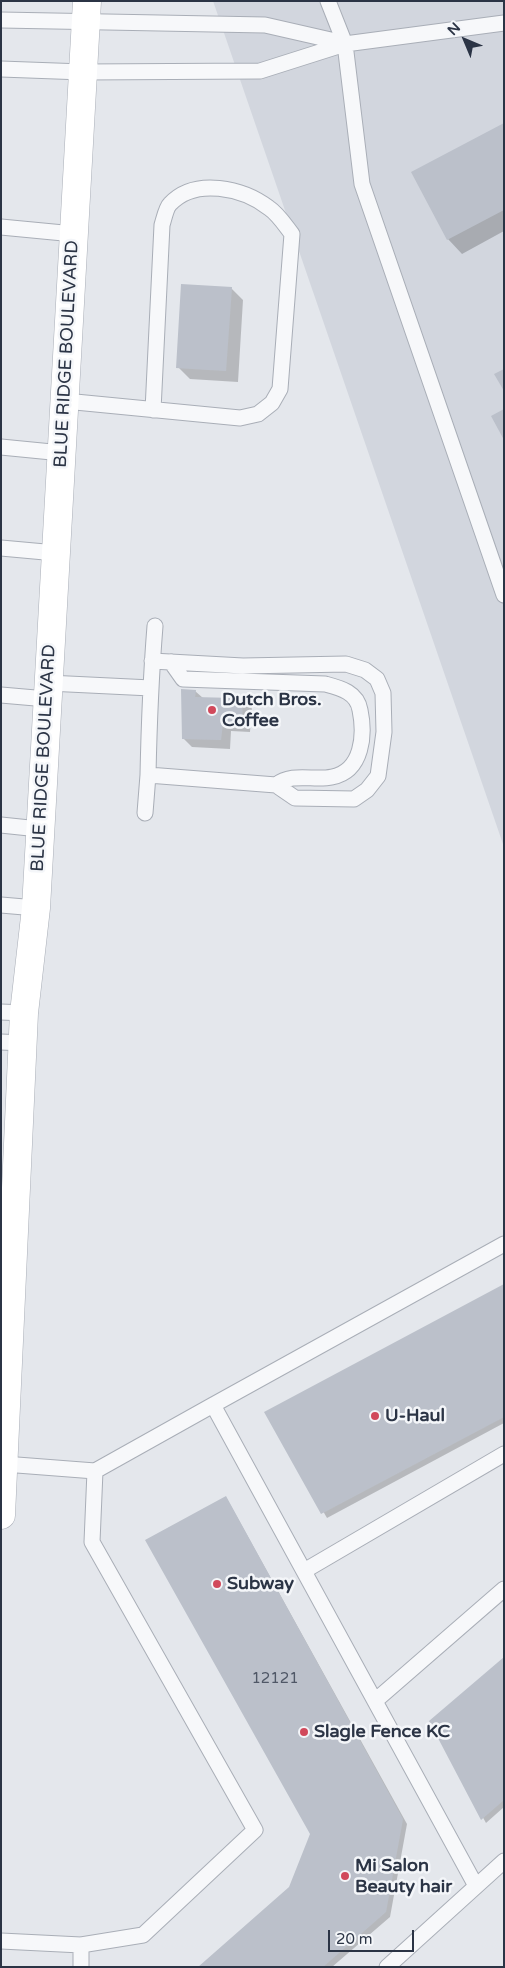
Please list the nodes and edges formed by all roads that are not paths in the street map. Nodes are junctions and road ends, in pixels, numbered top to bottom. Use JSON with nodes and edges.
{"nodes":[{"id":1,"x":328,"y":1,"type":"edge"},
{"id":2,"x":86,"y":12,"type":"edge"},
{"id":3,"x":1,"y":20,"type":"edge"},
{"id":4,"x":504,"y":23,"type":"edge"},
{"id":5,"x":346,"y":44,"type":"junction"},
{"id":6,"x":1,"y":69,"type":"edge"},
{"id":7,"x":83,"y":72,"type":"junction"},
{"id":8,"x":1,"y":227,"type":"edge"},
{"id":9,"x":74,"y":234,"type":"junction"},
{"id":10,"x":64,"y":401,"type":"junction"},
{"id":11,"x":153,"y":410,"type":"junction"},
{"id":12,"x":1,"y":447,"type":"edge"},
{"id":13,"x":62,"y":453,"type":"junction"},
{"id":14,"x":1,"y":548,"type":"edge"},
{"id":15,"x":56,"y":553,"type":"junction"},
{"id":16,"x":504,"y":595,"type":"edge"},
{"id":17,"x":155,"y":626,"type":"dead end"},
{"id":18,"x":152,"y":661,"type":"junction"},
{"id":19,"x":171,"y":662,"type":"junction"},
{"id":20,"x":151,"y":688,"type":"junction"},
{"id":21,"x":48,"y":691,"type":"junction"},
{"id":22,"x":1,"y":695,"type":"edge"},
{"id":23,"x":148,"y":776,"type":"junction"},
{"id":24,"x":276,"y":785,"type":"junction"},
{"id":25,"x":145,"y":813,"type":"dead end"},
{"id":26,"x":1,"y":825,"type":"edge"},
{"id":27,"x":39,"y":829,"type":"junction"},
{"id":28,"x":1,"y":905,"type":"edge"},
{"id":29,"x":36,"y":908,"type":"junction"},
{"id":30,"x":13,"y":1012,"type":"edge"},
{"id":31,"x":12,"y":1043,"type":"edge"},
{"id":32,"x":504,"y":1244,"type":"edge"},
{"id":33,"x":6,"y":1324,"type":"edge"},
{"id":34,"x":213,"y":1405,"type":"junction"},
{"id":35,"x":504,"y":1454,"type":"edge"},
{"id":36,"x":4,"y":1464,"type":"junction"},
{"id":37,"x":94,"y":1471,"type":"junction"},
{"id":38,"x":1,"y":1515,"type":"edge"},
{"id":39,"x":304,"y":1571,"type":"junction"},
{"id":40,"x":504,"y":1589,"type":"edge"},
{"id":41,"x":375,"y":1701,"type":"junction"},
{"id":42,"x":504,"y":1861,"type":"edge"},
{"id":43,"x":476,"y":1886,"type":"junction"},
{"id":44,"x":1,"y":1941,"type":"edge"},
{"id":45,"x":82,"y":1945,"type":"junction"},
{"id":46,"x":81,"y":1967,"type":"edge"},
{"id":47,"x":387,"y":1967,"type":"edge"}],
"edges":[{"from":1,"to":5,"type":"lane"},
{"from":2,"to":3,"type":"lane"},
{"from":2,"to":5,"type":"lane"},
{"from":2,"to":7,"type":"main road","name":"BLUE RIDGE BOULEVARD"},
{"from":4,"to":5,"type":"lane"},
{"from":5,"to":7,"type":"lane"},
{"from":5,"to":16,"type":"lane"},
{"from":6,"to":7,"type":"lane"},
{"from":7,"to":9,"type":"main road","name":"BLUE RIDGE BOULEVARD"},
{"from":8,"to":9,"type":"lane"},
{"from":9,"to":10,"type":"main road","name":"BLUE RIDGE BOULEVARD"},
{"from":10,"to":11,"type":"lane"},
{"from":10,"to":13,"type":"main road","name":"BLUE RIDGE BOULEVARD"},
{"from":11,"to":11,"type":"lane"},
{"from":12,"to":13,"type":"lane"},
{"from":13,"to":15,"type":"main road","name":"BLUE RIDGE BOULEVARD"},
{"from":14,"to":15,"type":"lane"},
{"from":15,"to":21,"type":"main road","name":"BLUE RIDGE BOULEVARD"},
{"from":17,"to":18,"type":"lane"},
{"from":18,"to":19,"type":"lane"},
{"from":18,"to":20,"type":"lane"},
{"from":19,"to":24,"type":"lane"},
{"from":19,"to":24,"type":"lane"},
{"from":20,"to":21,"type":"lane"},
{"from":20,"to":23,"type":"lane"},
{"from":21,"to":22,"type":"lane"},
{"from":21,"to":27,"type":"main road","name":"BLUE RIDGE BOULEVARD"},
{"from":23,"to":24,"type":"lane"},
{"from":23,"to":25,"type":"lane"},
{"from":26,"to":27,"type":"lane"},
{"from":27,"to":29,"type":"main road","name":"BLUE RIDGE BOULEVARD"},
{"from":28,"to":29,"type":"lane"},
{"from":29,"to":30,"type":"main road","name":"BLUE RIDGE BOULEVARD"},
{"from":30,"to":31,"type":"main road","name":"BLUE RIDGE BOULEVARD"},
{"from":31,"to":33,"type":"main road","name":"BLUE RIDGE BOULEVARD"},
{"from":32,"to":34,"type":"lane"},
{"from":33,"to":36,"type":"main road","name":"BLUE RIDGE BOULEVARD"},
{"from":34,"to":37,"type":"lane"},
{"from":34,"to":39,"type":"lane"},
{"from":35,"to":39,"type":"lane"},
{"from":36,"to":37,"type":"lane"},
{"from":36,"to":38,"type":"main road","name":"BLUE RIDGE BOULEVARD"},
{"from":37,"to":45,"type":"lane"},
{"from":39,"to":41,"type":"lane"},
{"from":40,"to":41,"type":"lane"},
{"from":41,"to":43,"type":"lane"},
{"from":42,"to":43,"type":"lane"},
{"from":43,"to":47,"type":"lane"},
{"from":44,"to":45,"type":"lane"},
{"from":45,"to":46,"type":"lane"}]}
